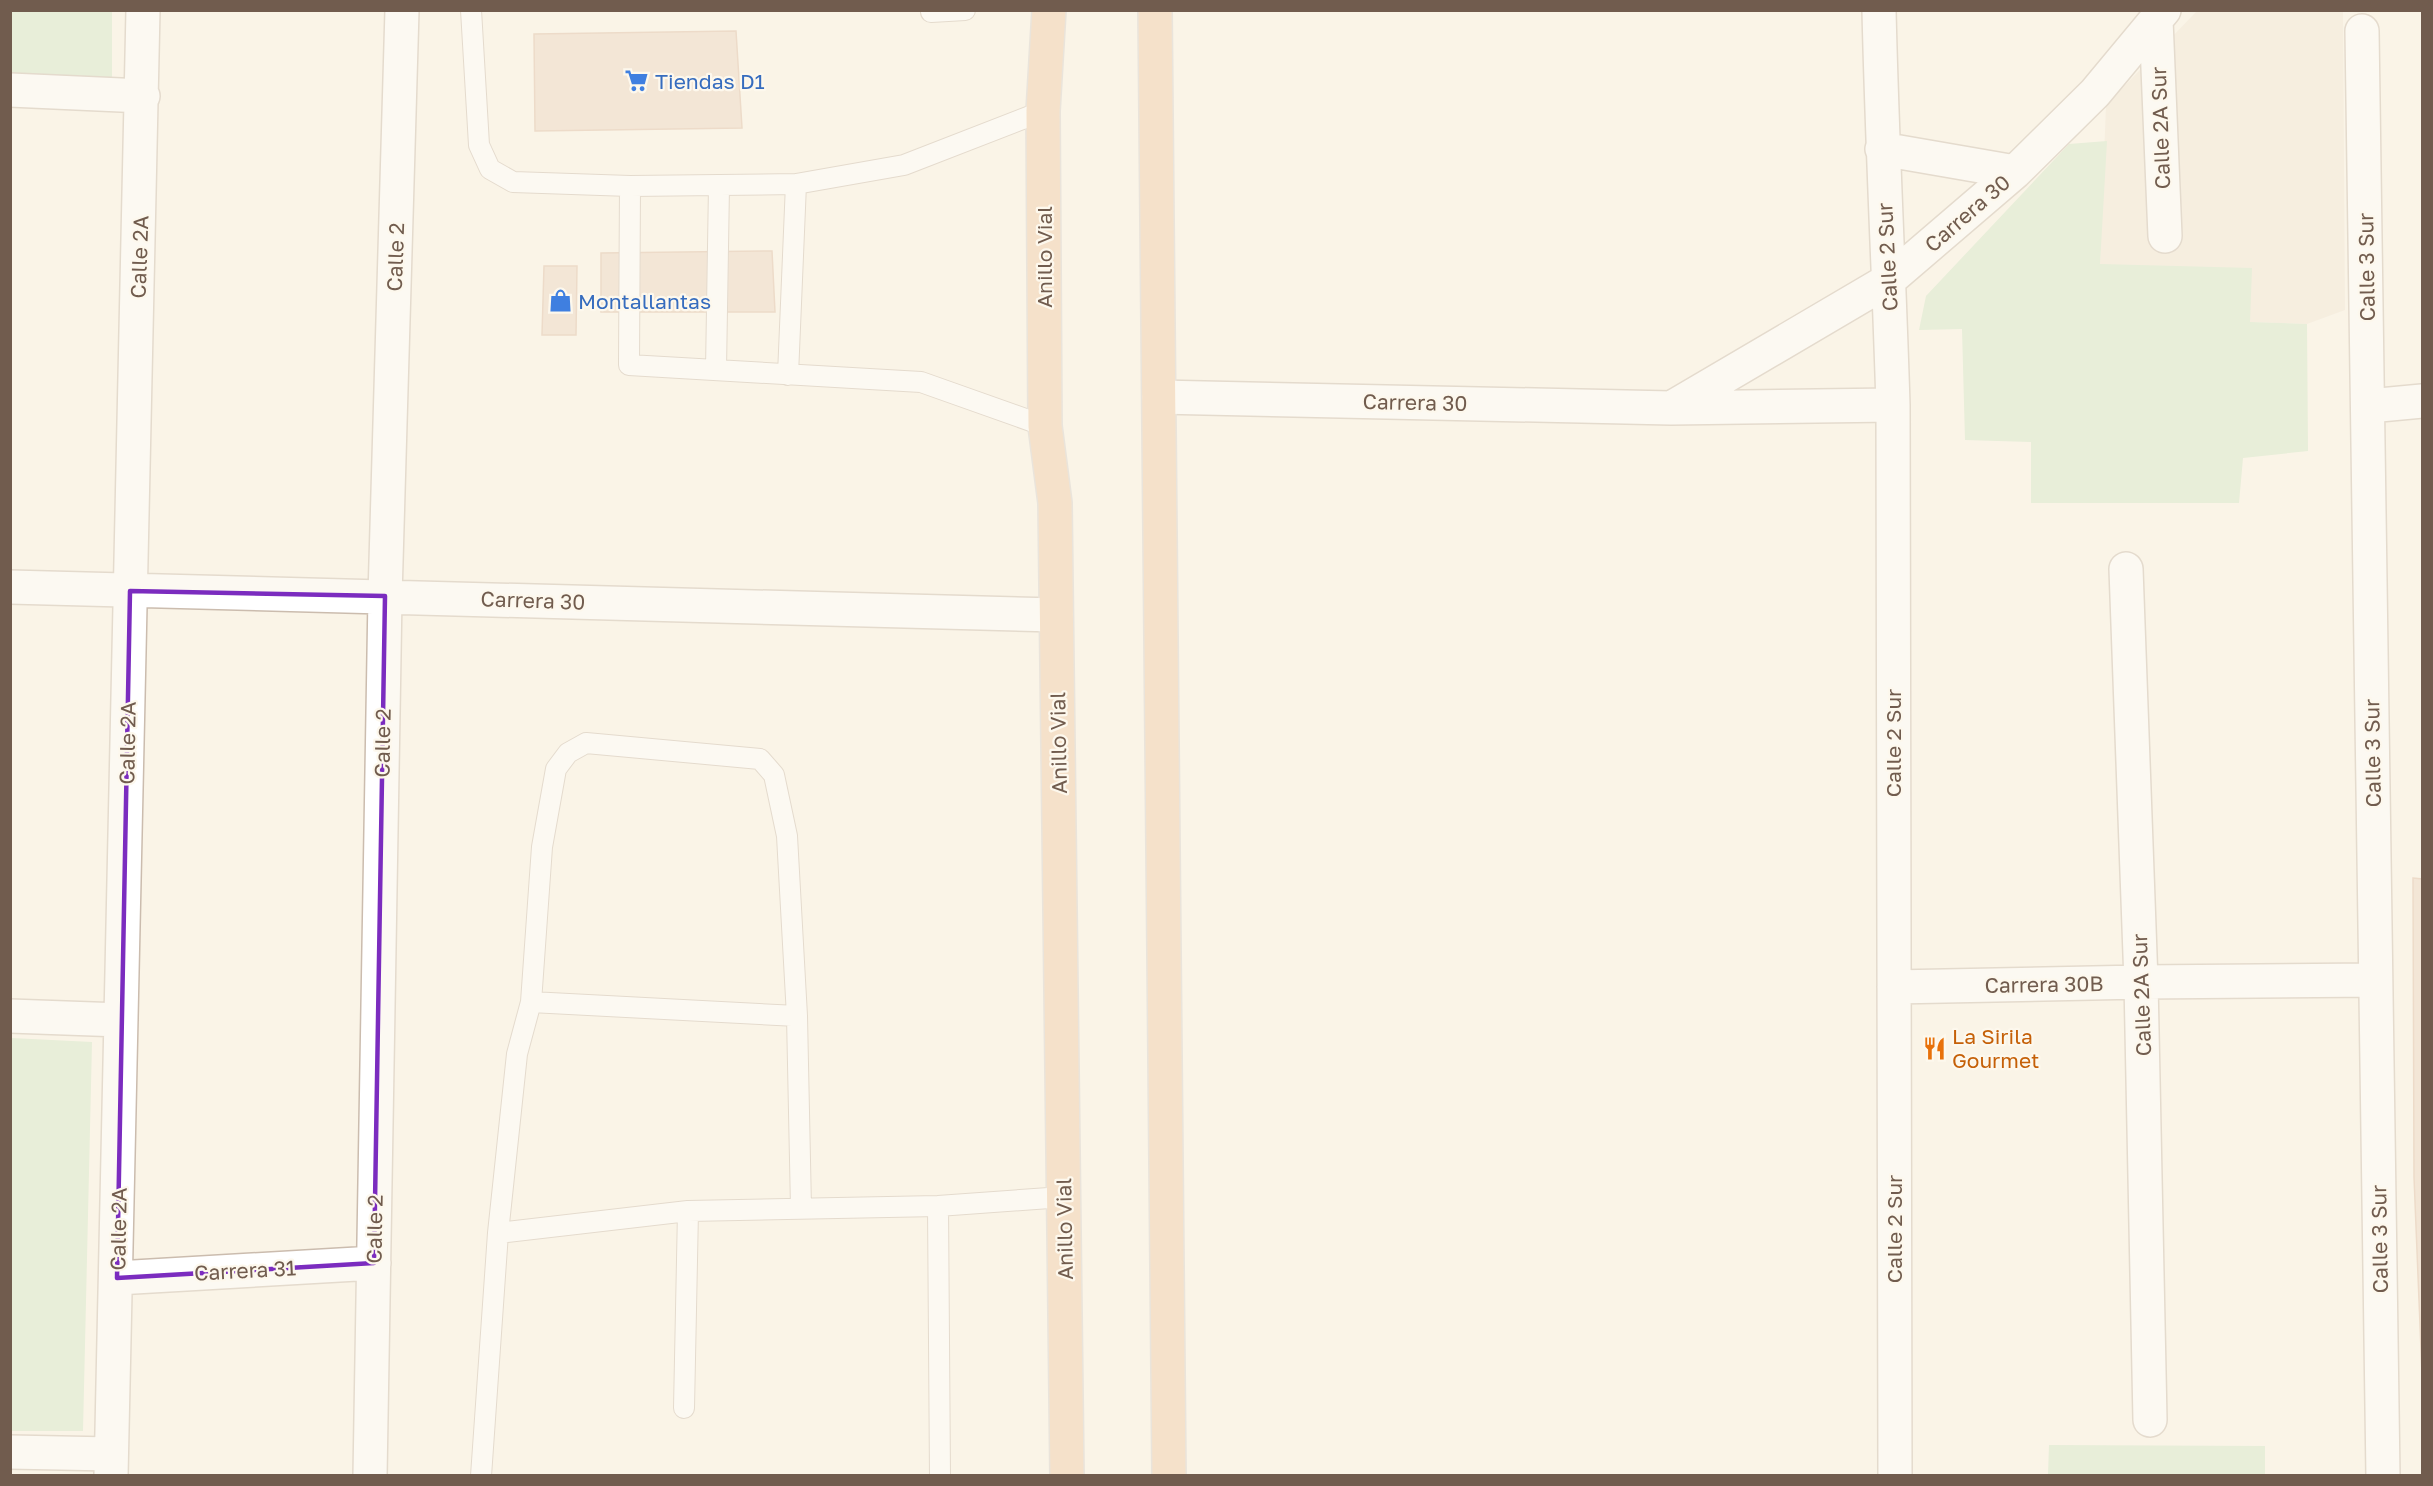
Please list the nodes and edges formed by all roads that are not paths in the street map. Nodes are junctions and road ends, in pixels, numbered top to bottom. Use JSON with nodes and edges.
{"nodes":[{"id":1,"x":143,"y":10,"type":"edge"},
{"id":2,"x":402,"y":10,"type":"edge"},
{"id":3,"x":471,"y":10,"type":"edge"},
{"id":4,"x":965,"y":10,"type":"edge"},
{"id":5,"x":1048,"y":10,"type":"edge"},
{"id":6,"x":1155,"y":10,"type":"edge"},
{"id":7,"x":1879,"y":10,"type":"edge"},
{"id":8,"x":931,"y":12,"type":"edge"},
{"id":9,"x":2160,"y":15,"type":"edge"},
{"id":10,"x":2362,"y":31,"type":"dead end"},
{"id":11,"x":10,"y":90,"type":"edge"},
{"id":12,"x":143,"y":96,"type":"junction"},
{"id":13,"x":1042,"y":111,"type":"junction"},
{"id":14,"x":1882,"y":149,"type":"junction"},
{"id":15,"x":2015,"y":172,"type":"junction"},
{"id":16,"x":796,"y":184,"type":"junction"},
{"id":17,"x":630,"y":186,"type":"junction"},
{"id":18,"x":719,"y":186,"type":"junction"},
{"id":19,"x":2165,"y":236,"type":"dead end"},
{"id":20,"x":1889,"y":280,"type":"junction"},
{"id":21,"x":716,"y":370,"type":"junction"},
{"id":22,"x":788,"y":375,"type":"junction"},
{"id":23,"x":1159,"y":397,"type":"junction"},
{"id":24,"x":2422,"y":401,"type":"edge"},
{"id":25,"x":1893,"y":405,"type":"junction"},
{"id":26,"x":2368,"y":406,"type":"junction"},
{"id":27,"x":1671,"y":408,"type":"junction"},
{"id":28,"x":1045,"y":426,"type":"junction"},
{"id":29,"x":2126,"y":569,"type":"dead end"},
{"id":30,"x":10,"y":587,"type":"edge"},
{"id":31,"x":130,"y":591,"type":"junction"},
{"id":32,"x":385,"y":596,"type":"junction"},
{"id":33,"x":1056,"y":615,"type":"junction"},
{"id":34,"x":2374,"y":980,"type":"junction"},
{"id":35,"x":2141,"y":982,"type":"junction"},
{"id":36,"x":1894,"y":987,"type":"junction"},
{"id":37,"x":531,"y":1002,"type":"junction"},
{"id":38,"x":10,"y":1016,"type":"edge"},
{"id":39,"x":797,"y":1016,"type":"junction"},
{"id":40,"x":121,"y":1020,"type":"junction"},
{"id":41,"x":1063,"y":1197,"type":"junction"},
{"id":42,"x":938,"y":1206,"type":"junction"},
{"id":43,"x":801,"y":1208,"type":"junction"},
{"id":44,"x":688,"y":1211,"type":"junction"},
{"id":45,"x":498,"y":1233,"type":"junction"},
{"id":46,"x":374,"y":1263,"type":"junction"},
{"id":47,"x":117,"y":1278,"type":"junction"},
{"id":48,"x":684,"y":1408,"type":"dead end"},
{"id":49,"x":2150,"y":1420,"type":"dead end"},
{"id":50,"x":10,"y":1452,"type":"edge"},
{"id":51,"x":111,"y":1465,"type":"edge"},
{"id":52,"x":370,"y":1476,"type":"edge"},
{"id":53,"x":481,"y":1476,"type":"edge"},
{"id":54,"x":940,"y":1476,"type":"edge"},
{"id":55,"x":1067,"y":1476,"type":"edge"},
{"id":56,"x":1169,"y":1476,"type":"edge"},
{"id":57,"x":1895,"y":1476,"type":"edge"},
{"id":58,"x":2383,"y":1476,"type":"edge"}],
"edges":[{"from":1,"to":12,"type":"street","name":"Calle 2A"},
{"from":2,"to":32,"type":"street","name":"Calle 2"},
{"from":3,"to":17,"type":"lane"},
{"from":4,"to":8,"type":"lane"},
{"from":5,"to":13,"type":"highway","name":"Anillo Vial"},
{"from":6,"to":23,"type":"highway"},
{"from":7,"to":14,"type":"street","name":"Calle 2 Sur"},
{"from":9,"to":15,"type":"street","name":"Carrera 30"},
{"from":9,"to":19,"type":"street","name":"Calle 2A Sur"},
{"from":10,"to":26,"type":"street","name":"Calle 3 Sur"},
{"from":11,"to":12,"type":"street"},
{"from":12,"to":31,"type":"street","name":"Calle 2A"},
{"from":13,"to":16,"type":"lane"},
{"from":13,"to":28,"type":"highway","name":"Anillo Vial"},
{"from":14,"to":15,"type":"street"},
{"from":14,"to":20,"type":"street","name":"Calle 2 Sur"},
{"from":15,"to":20,"type":"street","name":"Carrera 30"},
{"from":16,"to":18,"type":"lane"},
{"from":16,"to":22,"type":"lane"},
{"from":17,"to":18,"type":"lane"},
{"from":17,"to":21,"type":"lane"},
{"from":18,"to":21,"type":"lane"},
{"from":20,"to":25,"type":"street","name":"Calle 2 Sur"},
{"from":20,"to":27,"type":"street","name":"Carrera 30"},
{"from":21,"to":22,"type":"lane"},
{"from":22,"to":28,"type":"lane"},
{"from":23,"to":27,"type":"street","name":"Carrera 30"},
{"from":23,"to":56,"type":"highway"},
{"from":24,"to":26,"type":"street"},
{"from":25,"to":27,"type":"street","name":"Carrera 30"},
{"from":25,"to":36,"type":"street","name":"Calle 2 Sur"},
{"from":26,"to":34,"type":"street","name":"Calle 3 Sur"},
{"from":28,"to":33,"type":"highway","name":"Anillo Vial"},
{"from":29,"to":35,"type":"street","name":"Calle 2A Sur"},
{"from":30,"to":31,"type":"street","name":"Carrera 30"},
{"from":31,"to":32,"type":"street","name":"Carrera 30"},
{"from":31,"to":40,"type":"street","name":"Calle 2A"},
{"from":32,"to":33,"type":"street","name":"Carrera 30"},
{"from":32,"to":46,"type":"street","name":"Calle 2"},
{"from":33,"to":41,"type":"highway","name":"Anillo Vial"},
{"from":34,"to":35,"type":"street","name":"Carrera 30B"},
{"from":34,"to":58,"type":"street","name":"Calle 3 Sur"},
{"from":35,"to":36,"type":"street","name":"Carrera 30B"},
{"from":35,"to":49,"type":"street","name":"Calle 2A Sur"},
{"from":36,"to":57,"type":"street","name":"Calle 2 Sur"},
{"from":37,"to":39,"type":"lane"},
{"from":37,"to":39,"type":"lane"},
{"from":37,"to":45,"type":"lane"},
{"from":38,"to":40,"type":"street"},
{"from":39,"to":43,"type":"lane"},
{"from":40,"to":47,"type":"street","name":"Calle 2A"},
{"from":41,"to":42,"type":"lane"},
{"from":41,"to":55,"type":"highway","name":"Anillo Vial"},
{"from":42,"to":43,"type":"lane"},
{"from":42,"to":54,"type":"lane"},
{"from":43,"to":44,"type":"lane"},
{"from":44,"to":45,"type":"lane"},
{"from":44,"to":48,"type":"lane"},
{"from":45,"to":53,"type":"lane"},
{"from":46,"to":47,"type":"street","name":"Carrera 31"},
{"from":46,"to":52,"type":"street","name":"Calle 2"},
{"from":47,"to":51,"type":"street","name":"Calle 2A"},
{"from":50,"to":51,"type":"street"}]}
